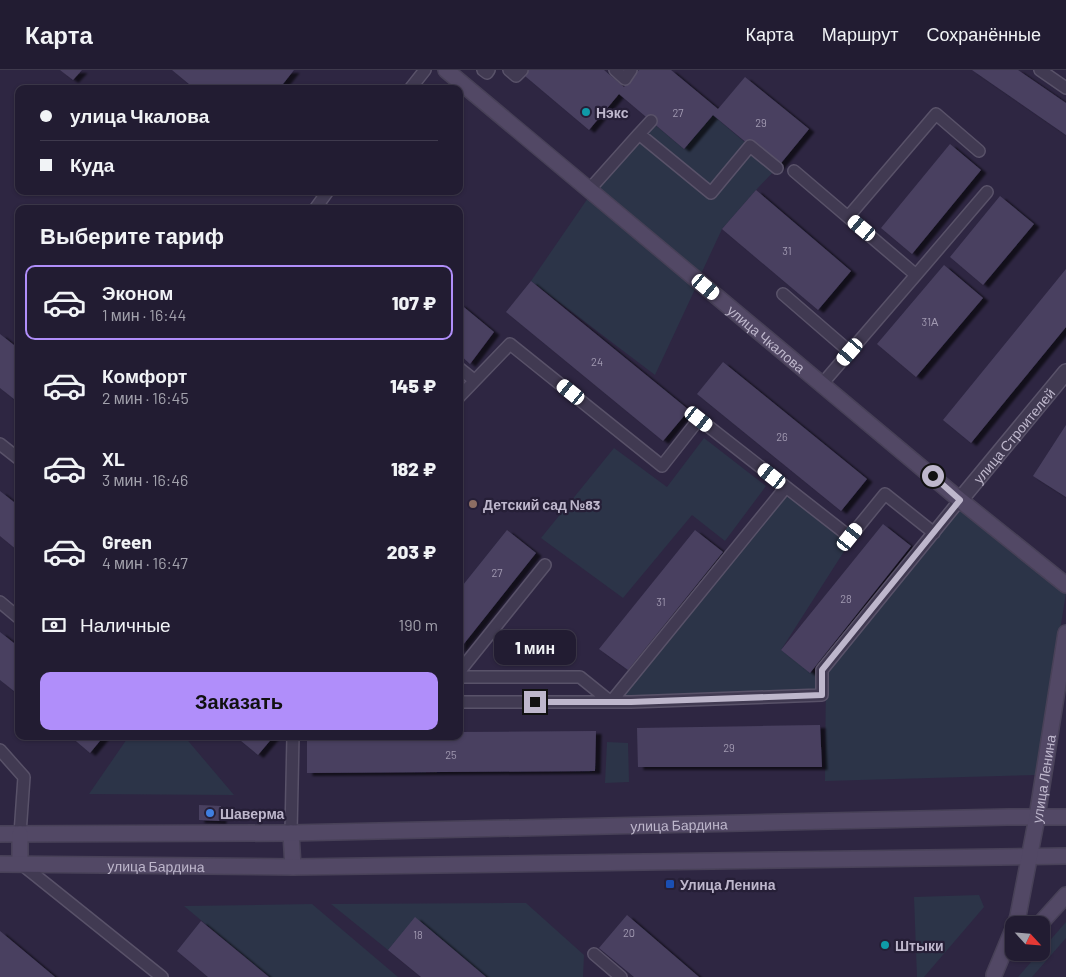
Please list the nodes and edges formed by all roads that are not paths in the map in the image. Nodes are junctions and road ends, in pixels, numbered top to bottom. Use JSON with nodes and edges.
{"nodes":[{"id":1,"x":425,"y":70,"type":"edge"},
{"id":2,"x":483,"y":70,"type":"edge"},
{"id":3,"x":489,"y":70,"type":"edge"},
{"id":4,"x":508,"y":70,"type":"edge"},
{"id":5,"x":522,"y":70,"type":"edge"},
{"id":6,"x":614,"y":70,"type":"edge"},
{"id":7,"x":631,"y":70,"type":"edge"},
{"id":8,"x":1040,"y":70,"type":"edge"},
{"id":9,"x":450,"y":71,"type":"edge"},
{"id":10,"x":413,"y":85,"type":"edge"},
{"id":11,"x":1066,"y":88,"type":"edge"},
{"id":12,"x":651,"y":121,"type":"dead end"},
{"id":13,"x":639,"y":134,"type":"junction"},
{"id":14,"x":980,"y":151,"type":"dead end"},
{"id":15,"x":777,"y":168,"type":"dead end"},
{"id":16,"x":794,"y":170,"type":"dead end"},
{"id":17,"x":590,"y":190,"type":"junction"},
{"id":18,"x":987,"y":192,"type":"dead end"},
{"id":19,"x":848,"y":217,"type":"junction"},
{"id":20,"x":916,"y":275,"type":"junction"},
{"id":21,"x":783,"y":294,"type":"dead end"},
{"id":22,"x":850,"y":352,"type":"junction"},
{"id":23,"x":463,"y":371,"type":"edge"},
{"id":24,"x":1066,"y":372,"type":"edge"},
{"id":25,"x":474,"y":380,"type":"junction"},
{"id":26,"x":822,"y":384,"type":"junction"},
{"id":27,"x":463,"y":392,"type":"edge"},
{"id":28,"x":0,"y":444,"type":"edge"},
{"id":29,"x":15,"y":456,"type":"edge"},
{"id":30,"x":786,"y":487,"type":"junction"},
{"id":31,"x":960,"y":500,"type":"junction"},
{"id":32,"x":934,"y":533,"type":"junction"},
{"id":33,"x":546,"y":565,"type":"dead end"},
{"id":34,"x":1066,"y":585,"type":"edge"},
{"id":35,"x":0,"y":602,"type":"edge"},
{"id":36,"x":15,"y":615,"type":"edge"},
{"id":37,"x":1066,"y":633,"type":"edge"},
{"id":38,"x":463,"y":667,"type":"edge"},
{"id":39,"x":463,"y":677,"type":"edge"},
{"id":40,"x":463,"y":702,"type":"edge"},
{"id":41,"x":611,"y":702,"type":"junction"},
{"id":42,"x":293,"y":740,"type":"edge"},
{"id":43,"x":0,"y":750,"type":"edge"},
{"id":44,"x":1037,"y":817,"type":"junction"},
{"id":45,"x":1066,"y":817,"type":"edge"},
{"id":46,"x":292,"y":833,"type":"junction"},
{"id":47,"x":0,"y":834,"type":"edge"},
{"id":48,"x":20,"y":834,"type":"junction"},
{"id":49,"x":1031,"y":856,"type":"junction"},
{"id":50,"x":1066,"y":856,"type":"edge"},
{"id":51,"x":0,"y":864,"type":"edge"},
{"id":52,"x":20,"y":864,"type":"junction"},
{"id":53,"x":292,"y":867,"type":"junction"},
{"id":54,"x":1066,"y":895,"type":"edge"},
{"id":55,"x":1018,"y":916,"type":"edge"},
{"id":56,"x":1047,"y":916,"type":"edge"},
{"id":57,"x":1005,"y":948,"type":"edge"},
{"id":58,"x":594,"y":954,"type":"dead end"},
{"id":59,"x":1007,"y":961,"type":"edge"},
{"id":60,"x":994,"y":976,"type":"edge"},
{"id":61,"x":162,"y":977,"type":"edge"},
{"id":62,"x":621,"y":977,"type":"edge"}],
"edges":[{"from":1,"to":10,"type":"lane"},
{"from":2,"to":3,"type":"lane"},
{"from":4,"to":5,"type":"lane"},
{"from":6,"to":7,"type":"lane"},
{"from":8,"to":11,"type":"lane"},
{"from":9,"to":17,"type":"main road","name":"улица Чкалова"},
{"from":12,"to":13,"type":"lane"},
{"from":13,"to":15,"type":"lane"},
{"from":13,"to":17,"type":"lane"},
{"from":14,"to":19,"type":"lane"},
{"from":16,"to":19,"type":"lane"},
{"from":17,"to":26,"type":"main road","name":"улица Чкалова"},
{"from":18,"to":20,"type":"lane"},
{"from":19,"to":20,"type":"lane"},
{"from":20,"to":22,"type":"lane"},
{"from":21,"to":22,"type":"lane"},
{"from":22,"to":26,"type":"lane"},
{"from":23,"to":25,"type":"lane"},
{"from":24,"to":31,"type":"street","name":"улица Строителей"},
{"from":25,"to":27,"type":"lane"},
{"from":25,"to":30,"type":"lane"},
{"from":26,"to":31,"type":"main road","name":"улица Чкалова"},
{"from":28,"to":29,"type":"lane"},
{"from":30,"to":32,"type":"lane"},
{"from":30,"to":41,"type":"lane"},
{"from":31,"to":32,"type":"lane"},
{"from":31,"to":34,"type":"main road","name":"улица Чкалова"},
{"from":32,"to":41,"type":"lane"},
{"from":33,"to":38,"type":"lane"},
{"from":35,"to":36,"type":"lane"},
{"from":37,"to":44,"type":"main road","name":"улица Ленина"},
{"from":39,"to":41,"type":"lane"},
{"from":40,"to":41,"type":"lane"},
{"from":42,"to":46,"type":"lane"},
{"from":43,"to":48,"type":"lane"},
{"from":44,"to":45,"type":"main road","name":"улица Бардина"},
{"from":44,"to":46,"type":"main road","name":"улица Бардина"},
{"from":44,"to":49,"type":"main road","name":"улица Ленина"},
{"from":46,"to":48,"type":"main road","name":"улица Бардина"},
{"from":46,"to":53,"type":"main road"},
{"from":47,"to":48,"type":"main road","name":"улица Бардина"},
{"from":48,"to":52,"type":"main road"},
{"from":49,"to":50,"type":"main road","name":"улица Бардина"},
{"from":49,"to":53,"type":"main road","name":"улица Бардина"},
{"from":49,"to":55,"type":"main road","name":"улица Ленина"},
{"from":51,"to":52,"type":"main road","name":"улица Бардина"},
{"from":52,"to":53,"type":"main road","name":"улица Бардина"},
{"from":52,"to":61,"type":"lane"},
{"from":54,"to":56,"type":"main road"},
{"from":57,"to":60,"type":"main road","name":"улица Ленина"},
{"from":58,"to":62,"type":"lane"},
{"from":59,"to":60,"type":"main road","name":"улица Ленина"}]}
